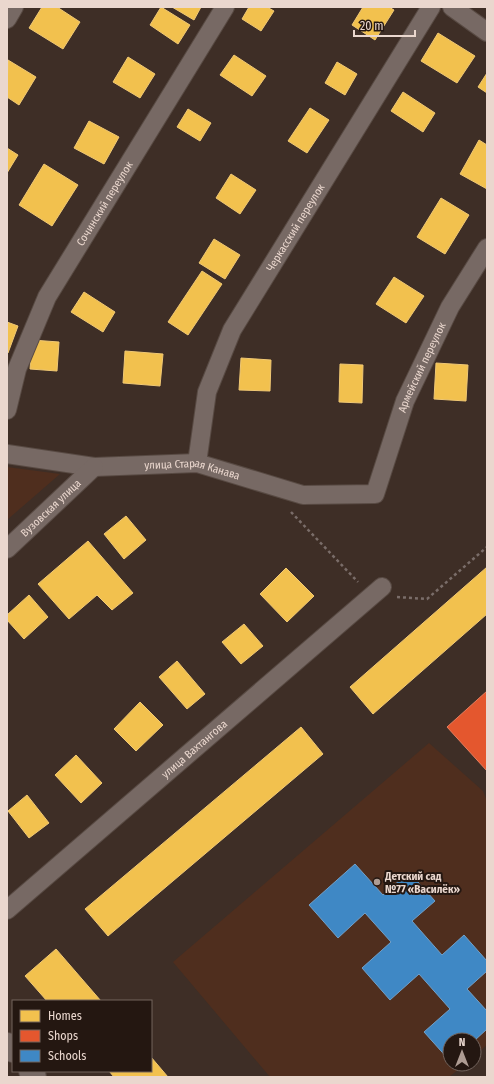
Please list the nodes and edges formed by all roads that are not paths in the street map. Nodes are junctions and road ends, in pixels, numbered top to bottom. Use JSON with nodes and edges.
{"nodes":[{"id":1,"x":14,"y":7,"type":"edge"},
{"id":2,"x":226,"y":7,"type":"edge"},
{"id":3,"x":431,"y":7,"type":"edge"},
{"id":4,"x":452,"y":7,"type":"edge"},
{"id":5,"x":7,"y":19,"type":"edge"},
{"id":6,"x":487,"y":32,"type":"edge"},
{"id":7,"x":487,"y":248,"type":"edge"},
{"id":8,"x":7,"y":410,"type":"edge"},
{"id":9,"x":7,"y":454,"type":"edge"},
{"id":10,"x":197,"y":463,"type":"junction"},
{"id":11,"x":94,"y":467,"type":"junction"},
{"id":12,"x":375,"y":494,"type":"joint"},
{"id":13,"x":7,"y":549,"type":"edge"},
{"id":14,"x":377,"y":591,"type":"road end"},
{"id":15,"x":7,"y":910,"type":"edge"}],
"edges":[{"from":1,"to":5,"type":"street"},
{"from":2,"to":8,"type":"street","name":"Сочинский переулок"},
{"from":3,"to":10,"type":"street","name":"Черкасский переулок"},
{"from":4,"to":6,"type":"street"},
{"from":7,"to":12,"type":"street","name":"Армейский переулок"},
{"from":9,"to":11,"type":"street","name":"улица Старая Канава"},
{"from":10,"to":11,"type":"street","name":"улица Старая Канава"},
{"from":10,"to":12,"type":"street","name":"улица Старая Канава"},
{"from":11,"to":13,"type":"street","name":"Вузовская улица"},
{"from":14,"to":15,"type":"street","name":"улица Вахтангова"}]}
